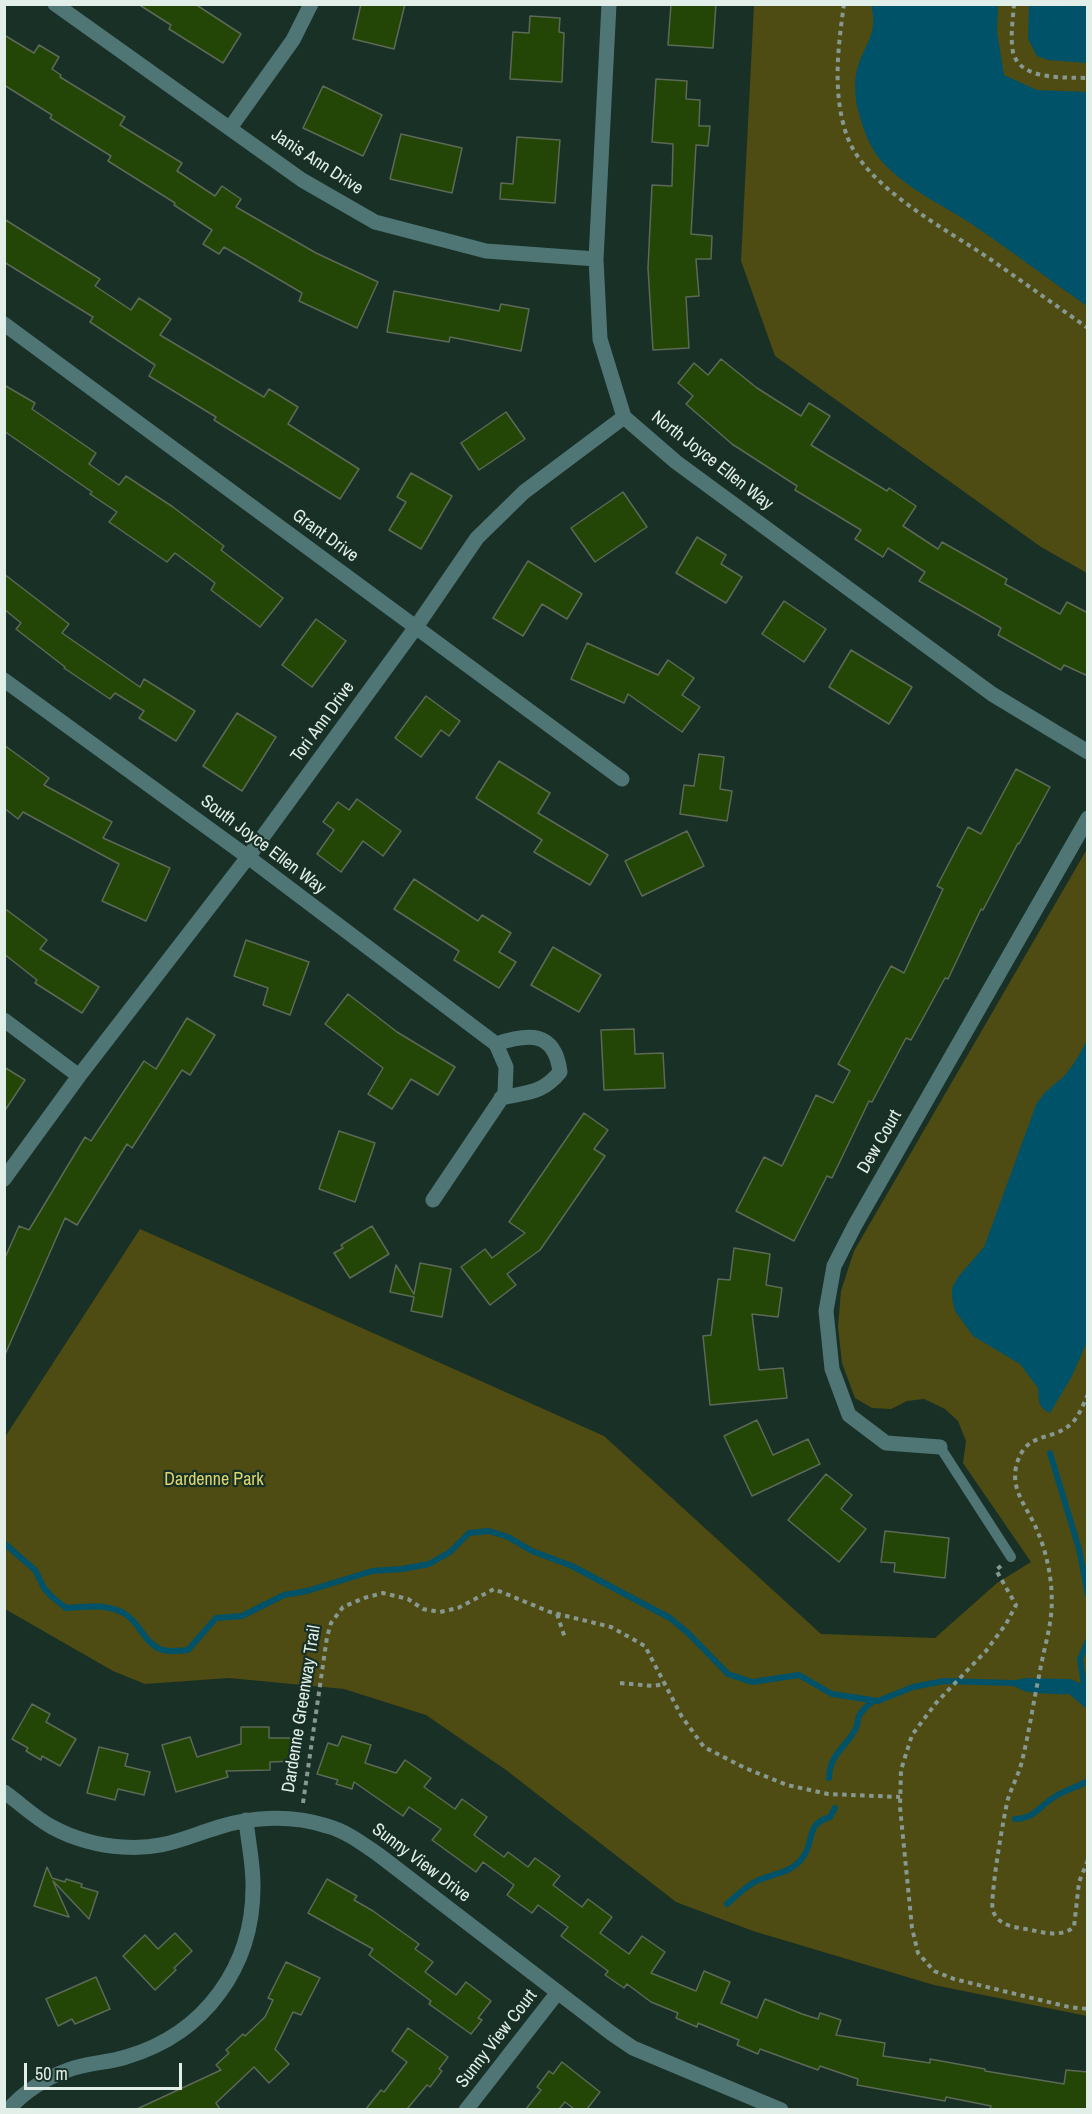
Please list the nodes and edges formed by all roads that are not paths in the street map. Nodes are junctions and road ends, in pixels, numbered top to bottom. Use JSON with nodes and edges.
{"nodes":[{"id":1,"x":55,"y":4,"type":"edge"},
{"id":2,"x":311,"y":4,"type":"edge"},
{"id":3,"x":609,"y":4,"type":"edge"},
{"id":4,"x":230,"y":128,"type":"junction"},
{"id":5,"x":596,"y":259,"type":"junction"},
{"id":6,"x":4,"y":324,"type":"edge"},
{"id":7,"x":624,"y":417,"type":"junction"},
{"id":8,"x":416,"y":627,"type":"junction"},
{"id":9,"x":4,"y":680,"type":"edge"},
{"id":10,"x":1088,"y":753,"type":"edge"},
{"id":11,"x":622,"y":779,"type":"dead end"},
{"id":12,"x":1088,"y":818,"type":"edge"},
{"id":13,"x":248,"y":857,"type":"junction"},
{"id":14,"x":4,"y":1020,"type":"edge"},
{"id":15,"x":496,"y":1044,"type":"junction"},
{"id":16,"x":79,"y":1076,"type":"junction"},
{"id":17,"x":501,"y":1098,"type":"junction"},
{"id":18,"x":4,"y":1179,"type":"edge"},
{"id":19,"x":433,"y":1200,"type":"dead end"},
{"id":20,"x":940,"y":1447,"type":"joint"},
{"id":21,"x":1011,"y":1557,"type":"road end"},
{"id":22,"x":4,"y":1792,"type":"edge"},
{"id":23,"x":246,"y":1820,"type":"junction"},
{"id":24,"x":558,"y":1992,"type":"junction"},
{"id":25,"x":8,"y":2109,"type":"edge"},
{"id":26,"x":466,"y":2109,"type":"edge"},
{"id":27,"x":781,"y":2109,"type":"edge"}],
"edges":[{"from":1,"to":4,"type":"street","name":"Janis Ann Drive"},
{"from":2,"to":4,"type":"street"},
{"from":3,"to":5,"type":"street","name":"North Joyce Ellen Way"},
{"from":4,"to":5,"type":"street","name":"Janis Ann Drive"},
{"from":5,"to":7,"type":"street","name":"North Joyce Ellen Way"},
{"from":6,"to":8,"type":"street","name":"Grant Drive"},
{"from":7,"to":8,"type":"street","name":"Tori Ann Drive"},
{"from":7,"to":10,"type":"street","name":"North Joyce Ellen Way"},
{"from":8,"to":11,"type":"street","name":"Grant Drive"},
{"from":8,"to":13,"type":"street","name":"Tori Ann Drive"},
{"from":9,"to":13,"type":"street","name":"South Joyce Ellen Way"},
{"from":12,"to":20,"type":"street","name":"Dew Court"},
{"from":13,"to":15,"type":"street","name":"South Joyce Ellen Way"},
{"from":13,"to":16,"type":"street","name":"Tori Ann Drive"},
{"from":14,"to":16,"type":"street"},
{"from":15,"to":17,"type":"street"},
{"from":15,"to":17,"type":"street"},
{"from":16,"to":18,"type":"street","name":"Tori Ann Drive"},
{"from":17,"to":19,"type":"street"},
{"from":20,"to":21,"type":"lane"},
{"from":22,"to":23,"type":"street","name":"Sunny View Drive"},
{"from":23,"to":24,"type":"street","name":"Sunny View Drive"},
{"from":23,"to":25,"type":"street"},
{"from":24,"to":26,"type":"street","name":"Sunny View Court"},
{"from":24,"to":27,"type":"street","name":"Sunny View Drive"}]}
